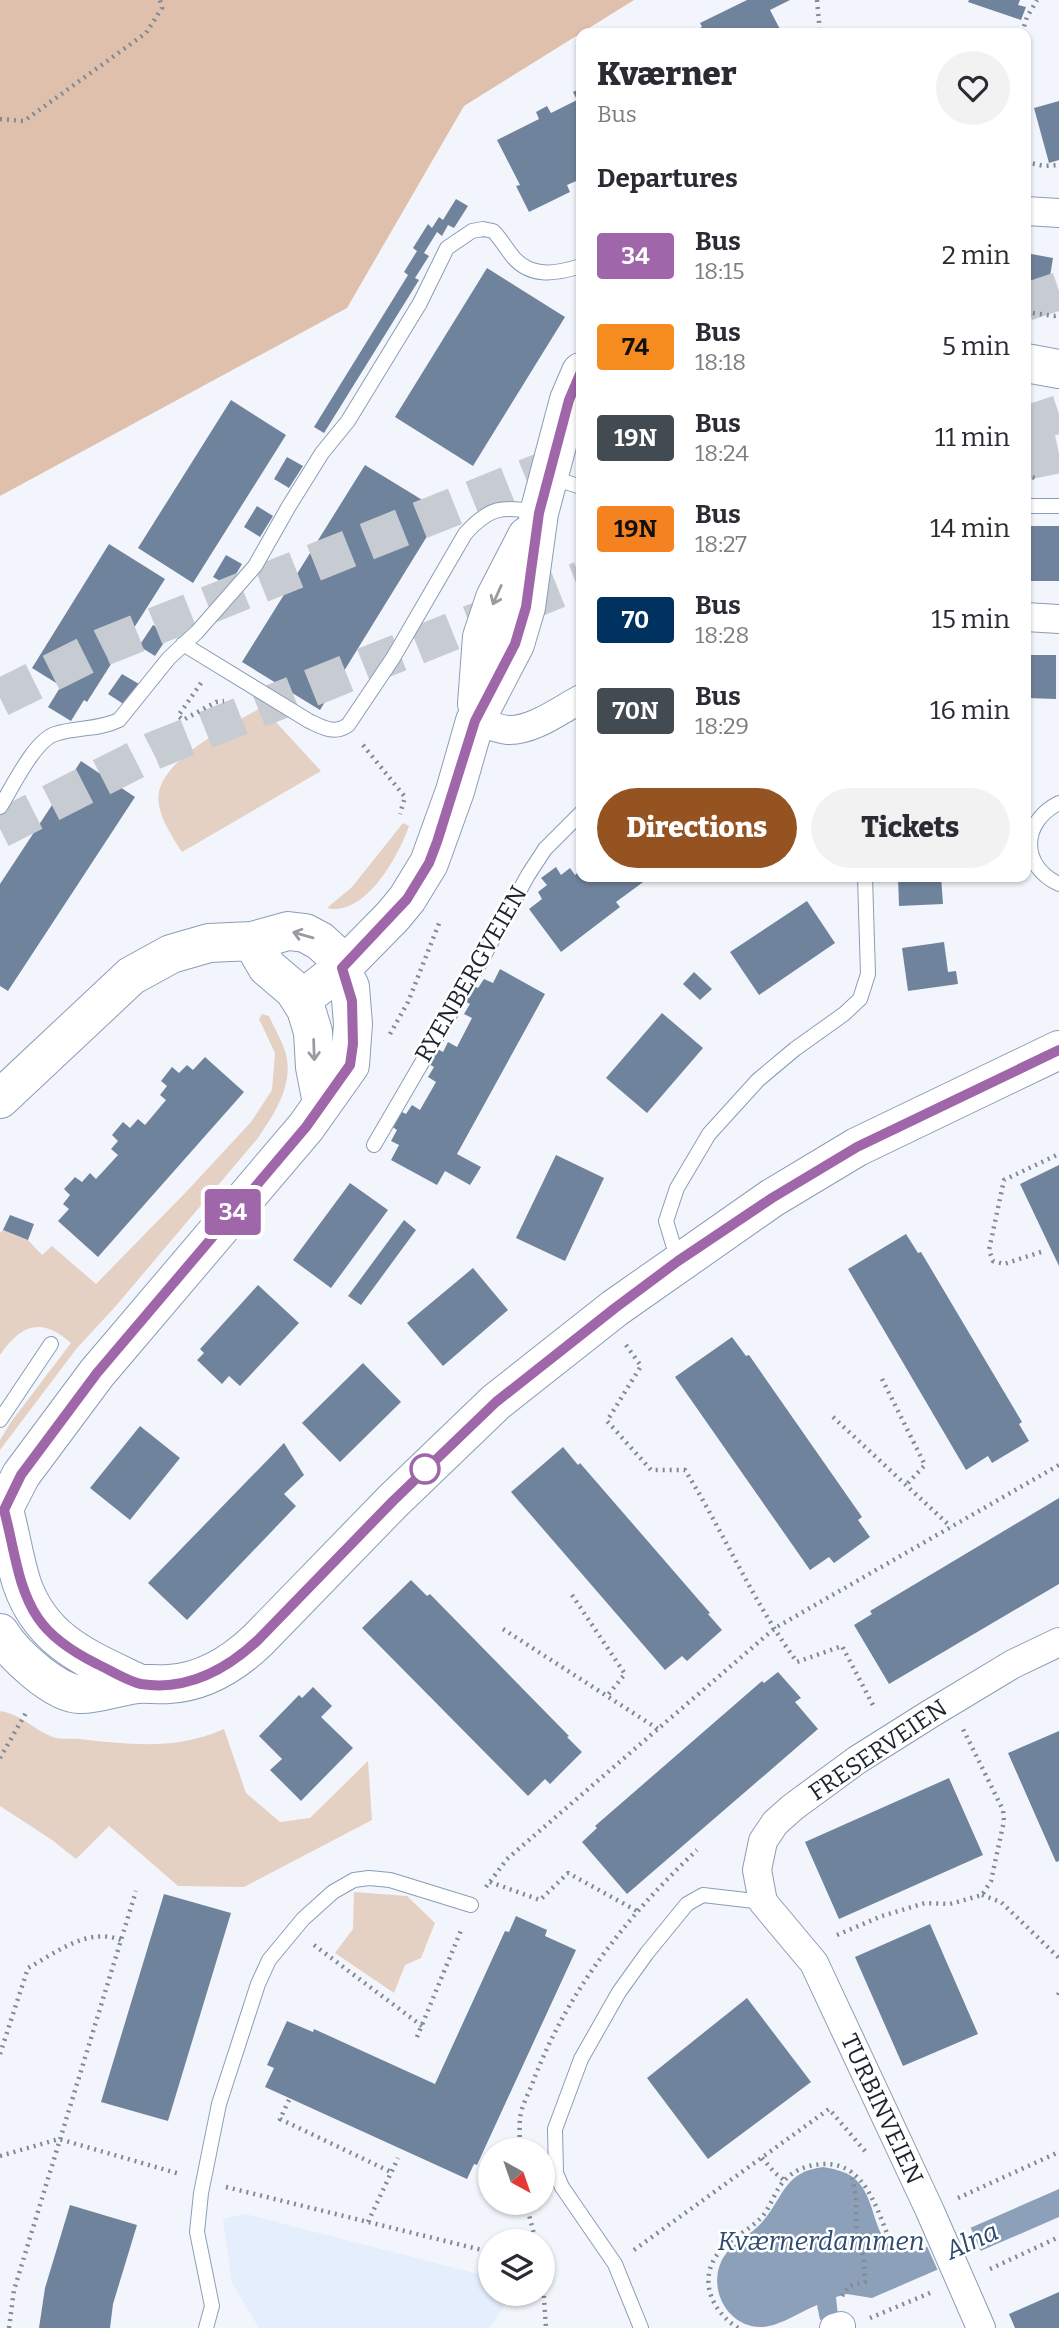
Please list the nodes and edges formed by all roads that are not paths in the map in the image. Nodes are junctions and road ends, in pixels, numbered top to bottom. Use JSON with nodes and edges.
{"nodes":[{"id":1,"x":1031,"y":211,"type":"edge"},
{"id":2,"x":1059,"y":213,"type":"edge"},
{"id":3,"x":576,"y":268,"type":"edge"},
{"id":4,"x":1031,"y":364,"type":"edge"},
{"id":5,"x":1059,"y":369,"type":"edge"},
{"id":6,"x":576,"y":384,"type":"edge"},
{"id":7,"x":556,"y":492,"type":"edge"},
{"id":8,"x":1031,"y":506,"type":"edge"},
{"id":9,"x":1059,"y":506,"type":"edge"},
{"id":10,"x":1031,"y":617,"type":"edge"},
{"id":11,"x":1059,"y":618,"type":"edge"},
{"id":12,"x":183,"y":644,"type":"junction"},
{"id":13,"x":576,"y":702,"type":"edge"},
{"id":14,"x":475,"y":721,"type":"junction"},
{"id":15,"x":1059,"y":803,"type":"edge"},
{"id":16,"x":0,"y":807,"type":"edge"},
{"id":17,"x":576,"y":818,"type":"edge"},
{"id":18,"x":1031,"y":841,"type":"edge"},
{"id":19,"x":1031,"y":849,"type":"edge"},
{"id":20,"x":865,"y":882,"type":"edge"},
{"id":21,"x":1059,"y":884,"type":"edge"},
{"id":22,"x":252,"y":941,"type":"junction"},
{"id":23,"x":342,"y":968,"type":"junction"},
{"id":24,"x":301,"y":1000,"type":"junction"},
{"id":25,"x":1059,"y":1051,"type":"edge"},
{"id":26,"x":0,"y":1099,"type":"edge"},
{"id":27,"x":322,"y":1103,"type":"junction"},
{"id":28,"x":374,"y":1145,"type":"dead end"},
{"id":29,"x":678,"y":1261,"type":"junction"},
{"id":30,"x":51,"y":1344,"type":"dead end"},
{"id":31,"x":0,"y":1420,"type":"edge"},
{"id":32,"x":1,"y":1513,"type":"edge"},
{"id":33,"x":37,"y":1617,"type":"junction"},
{"id":34,"x":0,"y":1623,"type":"edge"},
{"id":35,"x":1059,"y":1642,"type":"edge"},
{"id":36,"x":7,"y":1652,"type":"edge"},
{"id":37,"x":138,"y":1684,"type":"junction"},
{"id":38,"x":763,"y":1902,"type":"junction"},
{"id":39,"x":471,"y":1905,"type":"road end"},
{"id":40,"x":206,"y":2328,"type":"edge"},
{"id":41,"x":642,"y":2328,"type":"edge"},
{"id":42,"x":981,"y":2328,"type":"edge"}],
"edges":[{"from":1,"to":2,"type":"street"},
{"from":3,"to":12,"type":"lane"},
{"from":4,"to":5,"type":"main road"},
{"from":6,"to":7,"type":"main road"},
{"from":7,"to":12,"type":"lane"},
{"from":7,"to":14,"type":"main road"},
{"from":8,"to":9,"type":"lane"},
{"from":10,"to":11,"type":"street"},
{"from":12,"to":16,"type":"lane"},
{"from":13,"to":14,"type":"street"},
{"from":14,"to":23,"type":"main road"},
{"from":15,"to":18,"type":"lane"},
{"from":17,"to":28,"type":"lane","name":"RYENBERGVEIEN"},
{"from":19,"to":21,"type":"lane"},
{"from":20,"to":29,"type":"lane"},
{"from":23,"to":22,"type":"main road","one_way":true},
{"from":22,"to":24,"type":"main road"},
{"from":22,"to":26,"type":"main road"},
{"from":23,"to":24,"type":"main road"},
{"from":23,"to":27,"type":"main road"},
{"from":24,"to":27,"type":"main road","one_way":true},
{"from":25,"to":29,"type":"main road"},
{"from":27,"to":32,"type":"main road"},
{"from":29,"to":37,"type":"main road"},
{"from":30,"to":31,"type":"lane"},
{"from":32,"to":33,"type":"main road"},
{"from":33,"to":34,"type":"main road"},
{"from":33,"to":36,"type":"main road"},
{"from":33,"to":37,"type":"main road"},
{"from":35,"to":38,"type":"street","name":"FRESERVEIEN"},
{"from":36,"to":37,"type":"main road"},
{"from":38,"to":41,"type":"lane"},
{"from":38,"to":42,"type":"street","name":"TURBINVEIEN"},
{"from":39,"to":40,"type":"lane"}]}
